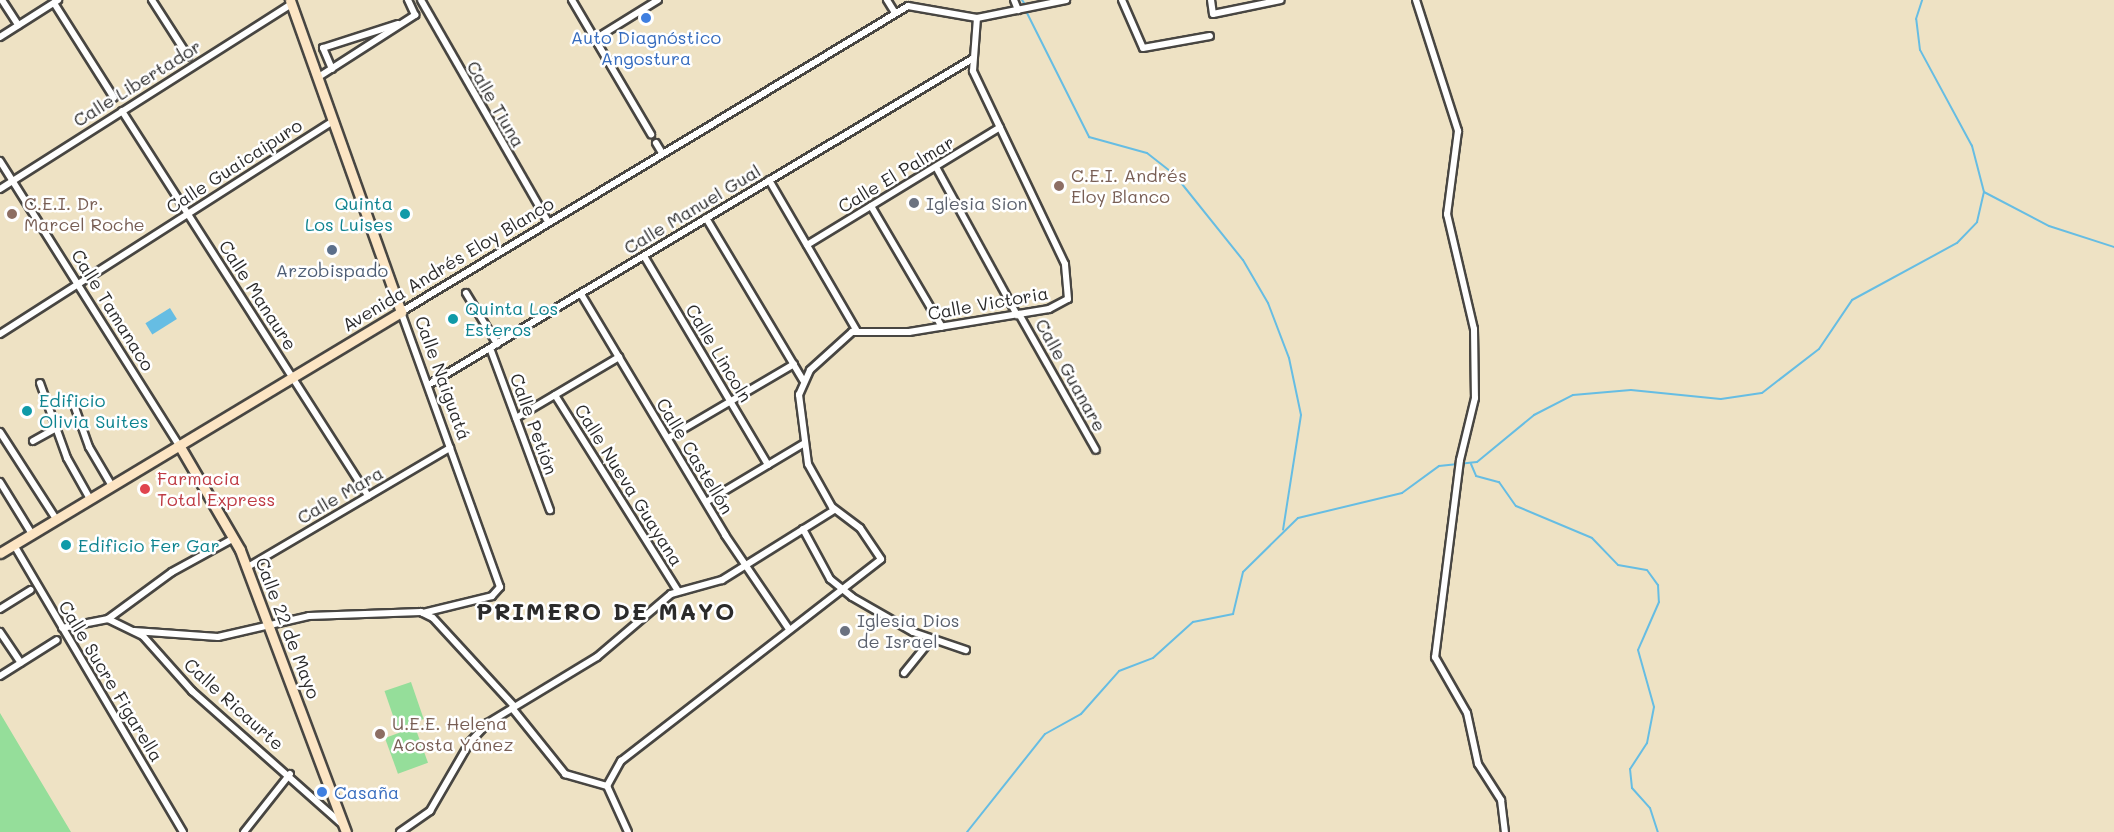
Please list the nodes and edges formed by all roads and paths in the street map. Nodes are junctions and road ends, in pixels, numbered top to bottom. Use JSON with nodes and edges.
{"nodes":[{"id":1,"x":2,"y":0,"type":"edge"},
{"id":2,"x":152,"y":0,"type":"edge"},
{"id":3,"x":408,"y":0,"type":"edge"},
{"id":4,"x":421,"y":0,"type":"edge"},
{"id":5,"x":572,"y":0,"type":"edge"},
{"id":6,"x":658,"y":0,"type":"edge"},
{"id":7,"x":887,"y":0,"type":"edge"},
{"id":8,"x":1014,"y":0,"type":"edge"},
{"id":9,"x":1066,"y":0,"type":"edge"},
{"id":10,"x":1122,"y":0,"type":"edge"},
{"id":11,"x":1211,"y":0,"type":"edge"},
{"id":12,"x":1281,"y":0,"type":"edge"},
{"id":13,"x":1416,"y":0,"type":"edge"},
{"id":14,"x":56,"y":1,"type":"edge"},
{"id":15,"x":290,"y":2,"type":"edge"},
{"id":16,"x":915,"y":2,"type":"edge"},
{"id":17,"x":1018,"y":10,"type":"junction"},
{"id":18,"x":895,"y":13,"type":"junction"},
{"id":19,"x":977,"y":18,"type":"junction"},
{"id":20,"x":405,"y":22,"type":"junction"},
{"id":21,"x":18,"y":25,"type":"junction"},
{"id":22,"x":1210,"y":36,"type":"dead end"},
{"id":23,"x":0,"y":37,"type":"edge"},
{"id":24,"x":595,"y":39,"type":"junction"},
{"id":25,"x":188,"y":56,"type":"dead end"},
{"id":26,"x":972,"y":59,"type":"junction"},
{"id":27,"x":332,"y":69,"type":"junction"},
{"id":28,"x":317,"y":78,"type":"junction"},
{"id":29,"x":114,"y":98,"type":"dead end"},
{"id":30,"x":122,"y":111,"type":"junction"},
{"id":31,"x":333,"y":121,"type":"junction"},
{"id":32,"x":1000,"y":128,"type":"junction"},
{"id":33,"x":651,"y":134,"type":"dead end"},
{"id":34,"x":656,"y":143,"type":"dead end"},
{"id":35,"x":662,"y":153,"type":"junction"},
{"id":36,"x":0,"y":161,"type":"edge"},
{"id":37,"x":936,"y":167,"type":"junction"},
{"id":38,"x":769,"y":180,"type":"junction"},
{"id":39,"x":13,"y":181,"type":"junction"},
{"id":40,"x":0,"y":189,"type":"edge"},
{"id":41,"x":872,"y":206,"type":"junction"},
{"id":42,"x":188,"y":214,"type":"junction"},
{"id":43,"x":706,"y":218,"type":"junction"},
{"id":44,"x":549,"y":222,"type":"junction"},
{"id":45,"x":807,"y":245,"type":"junction"},
{"id":46,"x":644,"y":256,"type":"junction"},
{"id":47,"x":78,"y":284,"type":"junction"},
{"id":48,"x":466,"y":293,"type":"dead end"},
{"id":49,"x":581,"y":294,"type":"junction"},
{"id":50,"x":401,"y":312,"type":"junction"},
{"id":51,"x":1018,"y":315,"type":"junction"},
{"id":52,"x":942,"y":327,"type":"junction"},
{"id":53,"x":857,"y":331,"type":"junction"},
{"id":54,"x":0,"y":334,"type":"edge"},
{"id":55,"x":497,"y":344,"type":"junction"},
{"id":56,"x":490,"y":348,"type":"junction"},
{"id":57,"x":619,"y":357,"type":"junction"},
{"id":58,"x":794,"y":364,"type":"junction"},
{"id":59,"x":292,"y":377,"type":"junction"},
{"id":60,"x":803,"y":380,"type":"junction"},
{"id":61,"x":40,"y":383,"type":"dead end"},
{"id":62,"x":428,"y":385,"type":"junction"},
{"id":63,"x":555,"y":395,"type":"junction"},
{"id":64,"x":730,"y":401,"type":"junction"},
{"id":65,"x":73,"y":402,"type":"dead end"},
{"id":66,"x":516,"y":418,"type":"junction"},
{"id":67,"x":56,"y":428,"type":"junction"},
{"id":68,"x":0,"y":432,"type":"edge"},
{"id":69,"x":668,"y":438,"type":"junction"},
{"id":70,"x":33,"y":441,"type":"dead end"},
{"id":71,"x":803,"y":444,"type":"junction"},
{"id":72,"x":179,"y":445,"type":"junction"},
{"id":73,"x":450,"y":448,"type":"junction"},
{"id":74,"x":1096,"y":450,"type":"dead end"},
{"id":75,"x":768,"y":465,"type":"junction"},
{"id":76,"x":0,"y":482,"type":"edge"},
{"id":77,"x":112,"y":486,"type":"junction"},
{"id":78,"x":368,"y":496,"type":"junction"},
{"id":79,"x":90,"y":499,"type":"junction"},
{"id":80,"x":706,"y":502,"type":"junction"},
{"id":81,"x":550,"y":510,"type":"dead end"},
{"id":82,"x":834,"y":510,"type":"junction"},
{"id":83,"x":56,"y":519,"type":"junction"},
{"id":84,"x":803,"y":529,"type":"junction"},
{"id":85,"x":32,"y":534,"type":"junction"},
{"id":86,"x":234,"y":538,"type":"junction"},
{"id":87,"x":14,"y":545,"type":"junction"},
{"id":88,"x":0,"y":553,"type":"edge"},
{"id":89,"x":743,"y":564,"type":"junction"},
{"id":90,"x":246,"y":568,"type":"junction"},
{"id":91,"x":30,"y":590,"type":"dead end"},
{"id":92,"x":678,"y":591,"type":"junction"},
{"id":93,"x":844,"y":592,"type":"junction"},
{"id":94,"x":0,"y":609,"type":"edge"},
{"id":95,"x":423,"y":613,"type":"junction"},
{"id":96,"x":108,"y":619,"type":"junction"},
{"id":97,"x":266,"y":625,"type":"junction"},
{"id":98,"x":62,"y":628,"type":"junction"},
{"id":99,"x":789,"y":629,"type":"junction"},
{"id":100,"x":135,"y":631,"type":"junction"},
{"id":101,"x":0,"y":632,"type":"edge"},
{"id":102,"x":57,"y":640,"type":"dead end"},
{"id":103,"x":930,"y":640,"type":"junction"},
{"id":104,"x":966,"y":650,"type":"dead end"},
{"id":105,"x":21,"y":663,"type":"junction"},
{"id":106,"x":904,"y":673,"type":"dead end"},
{"id":107,"x":0,"y":676,"type":"edge"},
{"id":108,"x":513,"y":707,"type":"junction"},
{"id":109,"x":290,"y":774,"type":"junction"},
{"id":110,"x":607,"y":786,"type":"junction"},
{"id":111,"x":345,"y":829,"type":"edge"},
{"id":112,"x":411,"y":830,"type":"edge"},
{"id":113,"x":183,"y":832,"type":"edge"},
{"id":114,"x":244,"y":832,"type":"edge"},
{"id":115,"x":400,"y":832,"type":"edge"},
{"id":116,"x":628,"y":832,"type":"edge"},
{"id":117,"x":1505,"y":832,"type":"edge"}],
"edges":[{"from":1,"to":21,"type":"street"},
{"from":2,"to":25,"type":"street"},
{"from":3,"to":20,"type":"street"},
{"from":4,"to":44,"type":"street","name":"Calle Tiuna"},
{"from":5,"to":24,"type":"street"},
{"from":6,"to":24,"type":"street"},
{"from":7,"to":18,"type":"street"},
{"from":8,"to":17,"type":"street"},
{"from":9,"to":17,"type":"street"},
{"from":10,"to":22,"type":"street"},
{"from":11,"to":12,"type":"street"},
{"from":13,"to":117,"type":"street"},
{"from":14,"to":21,"type":"street"},
{"from":14,"to":29,"type":"street"},
{"from":15,"to":28,"type":"street","name":"Calle Naiguatá"},
{"from":15,"to":30,"type":"street","name":"Calle Libertador"},
{"from":16,"to":18,"type":"street","name":"Avenida Andrés Eloy Blanco"},
{"from":16,"to":19,"type":"street"},
{"from":17,"to":19,"type":"street"},
{"from":18,"to":35,"type":"street","name":"Avenida Andrés Eloy Blanco"},
{"from":19,"to":26,"type":"street","name":"Calle Victoria"},
{"from":20,"to":27,"type":"street"},
{"from":20,"to":27,"type":"street"},
{"from":21,"to":23,"type":"street"},
{"from":24,"to":33,"type":"street"},
{"from":26,"to":32,"type":"street","name":"Calle Victoria"},
{"from":26,"to":38,"type":"street","name":"Calle Manuel Gual"},
{"from":27,"to":28,"type":"street"},
{"from":28,"to":31,"type":"street","name":"Calle Naiguatá"},
{"from":30,"to":39,"type":"street","name":"Calle Libertador"},
{"from":30,"to":42,"type":"street","name":"Calle Manaure"},
{"from":31,"to":42,"type":"street","name":"Calle Guaicaipuro"},
{"from":31,"to":50,"type":"street","name":"Calle Naiguatá"},
{"from":32,"to":37,"type":"street","name":"Calle El Palmar"},
{"from":32,"to":51,"type":"street","name":"Calle Victoria"},
{"from":34,"to":35,"type":"street"},
{"from":35,"to":44,"type":"street","name":"Avenida Andrés Eloy Blanco"},
{"from":36,"to":39,"type":"street","name":"Calle Tamanaco"},
{"from":37,"to":41,"type":"street","name":"Calle El Palmar"},
{"from":37,"to":51,"type":"street","name":"Calle Guanare"},
{"from":38,"to":43,"type":"street","name":"Calle Manuel Gual"},
{"from":38,"to":45,"type":"street"},
{"from":39,"to":40,"type":"street","name":"Calle Libertador"},
{"from":39,"to":47,"type":"street","name":"Calle Tamanaco"},
{"from":41,"to":45,"type":"street","name":"Calle El Palmar"},
{"from":41,"to":52,"type":"street"},
{"from":42,"to":47,"type":"street","name":"Calle Guaicaipuro"},
{"from":42,"to":59,"type":"street","name":"Calle Manaure"},
{"from":43,"to":46,"type":"street","name":"Calle Manuel Gual"},
{"from":43,"to":58,"type":"street"},
{"from":44,"to":50,"type":"street","name":"Avenida Andrés Eloy Blanco"},
{"from":45,"to":53,"type":"street"},
{"from":46,"to":49,"type":"street","name":"Calle Manuel Gual"},
{"from":46,"to":64,"type":"street","name":"Calle Lincoln"},
{"from":47,"to":54,"type":"street","name":"Calle Guaicaipuro"},
{"from":47,"to":72,"type":"street","name":"Calle Tamanaco"},
{"from":48,"to":55,"type":"street"},
{"from":49,"to":55,"type":"street","name":"Calle Manuel Gual"},
{"from":49,"to":57,"type":"street","name":"Calle Castellón"},
{"from":50,"to":59,"type":"street","name":"Avenida Andrés Eloy Blanco"},
{"from":50,"to":62,"type":"street","name":"Calle Naiguatá"},
{"from":51,"to":52,"type":"street","name":"Calle Victoria"},
{"from":51,"to":74,"type":"street","name":"Calle Guanare"},
{"from":52,"to":53,"type":"street","name":"Calle Victoria"},
{"from":53,"to":60,"type":"street"},
{"from":55,"to":56,"type":"street","name":"Calle Manuel Gual"},
{"from":56,"to":62,"type":"street","name":"Calle Manuel Gual"},
{"from":56,"to":66,"type":"street","name":"Calle Petión"},
{"from":57,"to":63,"type":"street"},
{"from":57,"to":69,"type":"street","name":"Calle Castellón"},
{"from":58,"to":60,"type":"street"},
{"from":58,"to":64,"type":"street"},
{"from":59,"to":72,"type":"street","name":"Avenida Andrés Eloy Blanco"},
{"from":59,"to":78,"type":"street","name":"Calle Manaure"},
{"from":60,"to":71,"type":"street"},
{"from":61,"to":67,"type":"street"},
{"from":62,"to":73,"type":"street","name":"Calle Naiguatá"},
{"from":63,"to":66,"type":"street"},
{"from":63,"to":92,"type":"street","name":"Calle Nueva Guayana"},
{"from":64,"to":69,"type":"street"},
{"from":64,"to":75,"type":"street","name":"Calle Lincoln"},
{"from":65,"to":77,"type":"street"},
{"from":66,"to":81,"type":"street","name":"Calle Petión"},
{"from":67,"to":70,"type":"street"},
{"from":67,"to":79,"type":"street"},
{"from":68,"to":83,"type":"street"},
{"from":69,"to":80,"type":"street","name":"Calle Castellón"},
{"from":71,"to":75,"type":"street"},
{"from":71,"to":82,"type":"street"},
{"from":72,"to":77,"type":"street","name":"Avenida Andrés Eloy Blanco"},
{"from":72,"to":86,"type":"street","name":"Calle 22 de Mayo"},
{"from":73,"to":78,"type":"street","name":"Calle Mara"},
{"from":73,"to":95,"type":"street","name":"Calle Naiguatá"},
{"from":75,"to":80,"type":"street"},
{"from":76,"to":85,"type":"street"},
{"from":77,"to":79,"type":"street","name":"Avenida Andrés Eloy Blanco"},
{"from":78,"to":90,"type":"street","name":"Calle Mara"},
{"from":79,"to":83,"type":"street","name":"Avenida Andrés Eloy Blanco"},
{"from":80,"to":89,"type":"street","name":"Calle Castellón"},
{"from":82,"to":84,"type":"street"},
{"from":82,"to":93,"type":"street"},
{"from":83,"to":85,"type":"street","name":"Avenida Andrés Eloy Blanco"},
{"from":84,"to":89,"type":"street"},
{"from":84,"to":93,"type":"street"},
{"from":85,"to":87,"type":"street","name":"Avenida Andrés Eloy Blanco"},
{"from":86,"to":90,"type":"street","name":"Calle 22 de Mayo"},
{"from":86,"to":96,"type":"street"},
{"from":87,"to":88,"type":"street","name":"Avenida Andrés Eloy Blanco"},
{"from":87,"to":98,"type":"street","name":"Calle Sucre Figarella"},
{"from":89,"to":92,"type":"street"},
{"from":89,"to":99,"type":"street","name":"Calle Castellón"},
{"from":90,"to":97,"type":"street","name":"Calle 22 de Mayo"},
{"from":91,"to":94,"type":"street"},
{"from":92,"to":108,"type":"street"},
{"from":93,"to":99,"type":"street"},
{"from":93,"to":103,"type":"street"},
{"from":95,"to":97,"type":"street"},
{"from":95,"to":108,"type":"street"},
{"from":96,"to":98,"type":"street"},
{"from":96,"to":100,"type":"street","name":"Calle Ricaurte"},
{"from":97,"to":100,"type":"street"},
{"from":97,"to":111,"type":"street","name":"Calle 22 de Mayo"},
{"from":98,"to":113,"type":"street","name":"Calle Sucre Figarella"},
{"from":99,"to":110,"type":"street"},
{"from":100,"to":109,"type":"street","name":"Calle Ricaurte"},
{"from":101,"to":105,"type":"street"},
{"from":102,"to":105,"type":"street"},
{"from":103,"to":104,"type":"street"},
{"from":103,"to":106,"type":"street"},
{"from":105,"to":107,"type":"street"},
{"from":108,"to":110,"type":"street"},
{"from":108,"to":112,"type":"street"},
{"from":109,"to":111,"type":"street","name":"Calle Ricaurte"},
{"from":109,"to":114,"type":"street"},
{"from":110,"to":116,"type":"street"},
{"from":112,"to":115,"type":"street"}]}
